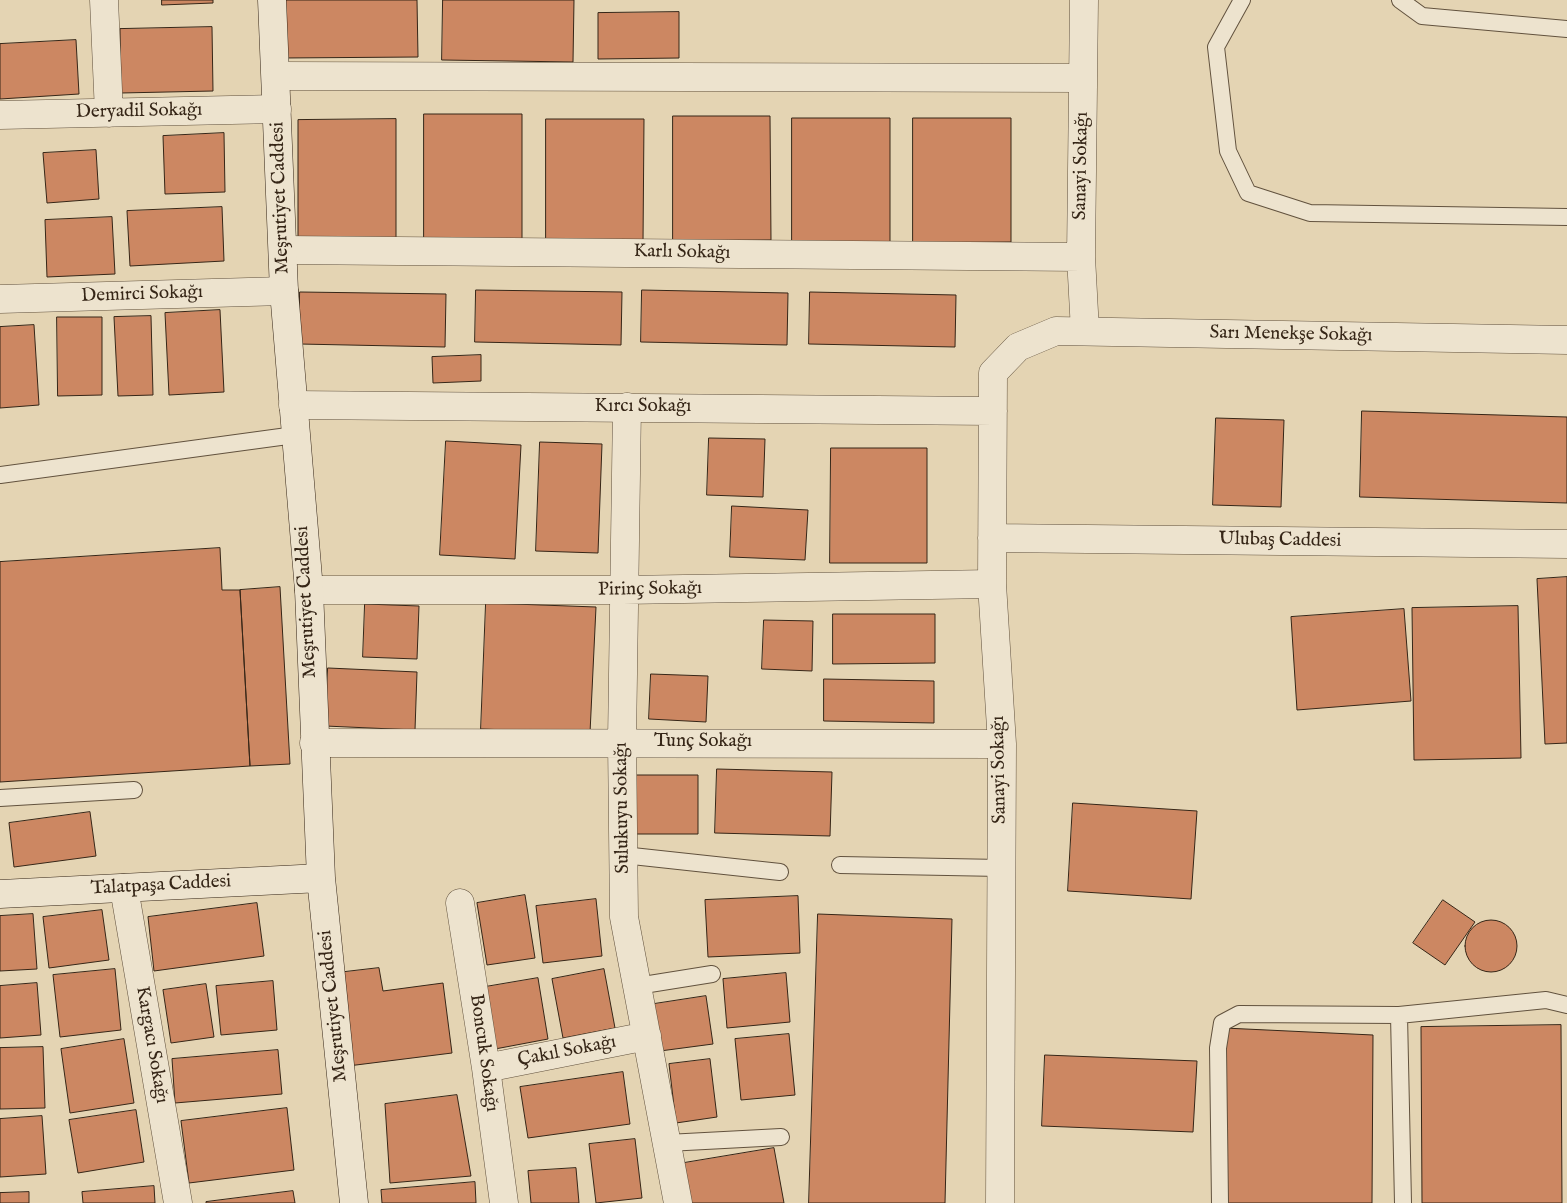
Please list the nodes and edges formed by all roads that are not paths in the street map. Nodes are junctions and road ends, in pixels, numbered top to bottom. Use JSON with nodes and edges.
{"nodes":[{"id":1,"x":104,"y":0,"type":"edge"},
{"id":2,"x":272,"y":0,"type":"edge"},
{"id":3,"x":1084,"y":0,"type":"edge"},
{"id":4,"x":1242,"y":0,"type":"edge"},
{"id":5,"x":1400,"y":0,"type":"edge"},
{"id":6,"x":1567,"y":29,"type":"edge"},
{"id":7,"x":276,"y":76,"type":"junction"},
{"id":8,"x":1082,"y":78,"type":"junction"},
{"id":9,"x":277,"y":109,"type":"junction"},
{"id":10,"x":109,"y":113,"type":"junction"},
{"id":11,"x":0,"y":115,"type":"edge"},
{"id":12,"x":1567,"y":217,"type":"edge"},
{"id":13,"x":283,"y":250,"type":"junction"},
{"id":14,"x":1081,"y":257,"type":"junction"},
{"id":15,"x":284,"y":291,"type":"junction"},
{"id":16,"x":0,"y":299,"type":"edge"},
{"id":17,"x":1085,"y":331,"type":"junction"},
{"id":18,"x":1567,"y":340,"type":"edge"},
{"id":19,"x":1018,"y":348,"type":"joint"},
{"id":20,"x":293,"y":405,"type":"junction"},
{"id":21,"x":627,"y":407,"type":"junction"},
{"id":22,"x":994,"y":410,"type":"junction"},
{"id":23,"x":295,"y":435,"type":"junction"},
{"id":24,"x":0,"y":475,"type":"edge"},
{"id":25,"x":992,"y":538,"type":"junction"},
{"id":26,"x":1567,"y":544,"type":"edge"},
{"id":27,"x":992,"y":584,"type":"junction"},
{"id":28,"x":309,"y":590,"type":"junction"},
{"id":29,"x":623,"y":590,"type":"junction"},
{"id":30,"x":622,"y":742,"type":"junction"},
{"id":31,"x":314,"y":743,"type":"junction"},
{"id":32,"x":1002,"y":744,"type":"junction"},
{"id":33,"x":134,"y":790,"type":"dead end"},
{"id":34,"x":0,"y":798,"type":"edge"},
{"id":35,"x":623,"y":855,"type":"junction"},
{"id":36,"x":840,"y":865,"type":"dead end"},
{"id":37,"x":1001,"y":868,"type":"junction"},
{"id":38,"x":780,"y":872,"type":"dead end"},
{"id":39,"x":321,"y":878,"type":"junction"},
{"id":40,"x":124,"y":888,"type":"junction"},
{"id":41,"x":0,"y":894,"type":"edge"},
{"id":42,"x":460,"y":903,"type":"dead end"},
{"id":43,"x":712,"y":974,"type":"dead end"},
{"id":44,"x":637,"y":986,"type":"junction"},
{"id":45,"x":1567,"y":1005,"type":"edge"},
{"id":46,"x":1399,"y":1015,"type":"junction"},
{"id":47,"x":647,"y":1036,"type":"junction"},
{"id":48,"x":486,"y":1068,"type":"junction"},
{"id":49,"x":781,"y":1136,"type":"dead end"},
{"id":50,"x":667,"y":1143,"type":"junction"},
{"id":51,"x":178,"y":1203,"type":"edge"},
{"id":52,"x":354,"y":1203,"type":"edge"},
{"id":53,"x":504,"y":1203,"type":"edge"},
{"id":54,"x":678,"y":1203,"type":"edge"},
{"id":55,"x":1000,"y":1203,"type":"edge"},
{"id":56,"x":1220,"y":1203,"type":"edge"},
{"id":57,"x":1403,"y":1203,"type":"edge"}],
"edges":[{"from":1,"to":10,"type":"street"},
{"from":2,"to":7,"type":"street","name":"Meşrutiyet Caddesi"},
{"from":3,"to":8,"type":"street","name":"Sanayi Sokağı"},
{"from":4,"to":12,"type":"lane"},
{"from":5,"to":6,"type":"lane"},
{"from":7,"to":8,"type":"street"},
{"from":7,"to":9,"type":"street","name":"Meşrutiyet Caddesi"},
{"from":8,"to":14,"type":"street","name":"Sanayi Sokağı"},
{"from":9,"to":10,"type":"street","name":"Deryadil Sokağı"},
{"from":9,"to":13,"type":"street","name":"Meşrutiyet Caddesi"},
{"from":10,"to":11,"type":"street","name":"Deryadil Sokağı"},
{"from":13,"to":14,"type":"street","name":"Karlı Sokağı"},
{"from":13,"to":15,"type":"street","name":"Meşrutiyet Caddesi"},
{"from":14,"to":17,"type":"street","name":"Sanayi Sokağı"},
{"from":15,"to":16,"type":"street","name":"Demirci Sokağı"},
{"from":15,"to":20,"type":"street","name":"Meşrutiyet Caddesi"},
{"from":17,"to":18,"type":"street","name":"Sarı Menekşe Sokağı"},
{"from":17,"to":19,"type":"street","name":"Sarı Menekşe Sokağı"},
{"from":19,"to":22,"type":"street","name":"Sanayi Sokağı"},
{"from":20,"to":21,"type":"street","name":"Kırcı Sokağı"},
{"from":20,"to":23,"type":"street","name":"Meşrutiyet Caddesi"},
{"from":21,"to":22,"type":"street","name":"Kırcı Sokağı"},
{"from":21,"to":29,"type":"street","name":"Sulukuyu Sokağı"},
{"from":22,"to":25,"type":"street","name":"Sanayi Sokağı"},
{"from":23,"to":24,"type":"lane"},
{"from":23,"to":28,"type":"street","name":"Meşrutiyet Caddesi"},
{"from":25,"to":26,"type":"street","name":"Ulubaş Caddesi"},
{"from":25,"to":27,"type":"street","name":"Sanayi Sokağı"},
{"from":27,"to":29,"type":"street","name":"Pirinç Sokağı"},
{"from":27,"to":32,"type":"street","name":"Sanayi Sokağı"},
{"from":28,"to":29,"type":"street","name":"Pirinç Sokağı"},
{"from":28,"to":31,"type":"street","name":"Meşrutiyet Caddesi"},
{"from":29,"to":30,"type":"street","name":"Sulukuyu Sokağı"},
{"from":30,"to":31,"type":"street","name":"Tunç Sokağı"},
{"from":30,"to":32,"type":"street","name":"Tunç Sokağı"},
{"from":30,"to":35,"type":"street","name":"Sulukuyu Sokağı"},
{"from":31,"to":39,"type":"street","name":"Meşrutiyet Caddesi"},
{"from":32,"to":37,"type":"street","name":"Sanayi Sokağı"},
{"from":33,"to":34,"type":"lane"},
{"from":35,"to":38,"type":"lane"},
{"from":35,"to":44,"type":"street","name":"Sulukuyu Sokağı"},
{"from":36,"to":37,"type":"lane"},
{"from":37,"to":55,"type":"street","name":"Sanayi Sokağı"},
{"from":39,"to":40,"type":"street","name":"Talatpaşa Caddesi"},
{"from":39,"to":52,"type":"street","name":"Meşrutiyet Caddesi"},
{"from":40,"to":41,"type":"street","name":"Talatpaşa Caddesi"},
{"from":40,"to":51,"type":"street","name":"Kargacı Sokağı"},
{"from":42,"to":48,"type":"street","name":"Boncuk Sokağı"},
{"from":43,"to":44,"type":"lane"},
{"from":44,"to":47,"type":"street","name":"Sulukuyu Sokağı"},
{"from":45,"to":46,"type":"lane"},
{"from":46,"to":56,"type":"lane"},
{"from":46,"to":57,"type":"lane"},
{"from":47,"to":48,"type":"street","name":"Çakıl Sokağı"},
{"from":47,"to":50,"type":"street","name":"Sulukuyu Sokağı"},
{"from":48,"to":53,"type":"street","name":"Boncuk Sokağı"},
{"from":49,"to":50,"type":"lane"},
{"from":50,"to":54,"type":"street","name":"Sulukuyu Sokağı"}]}
